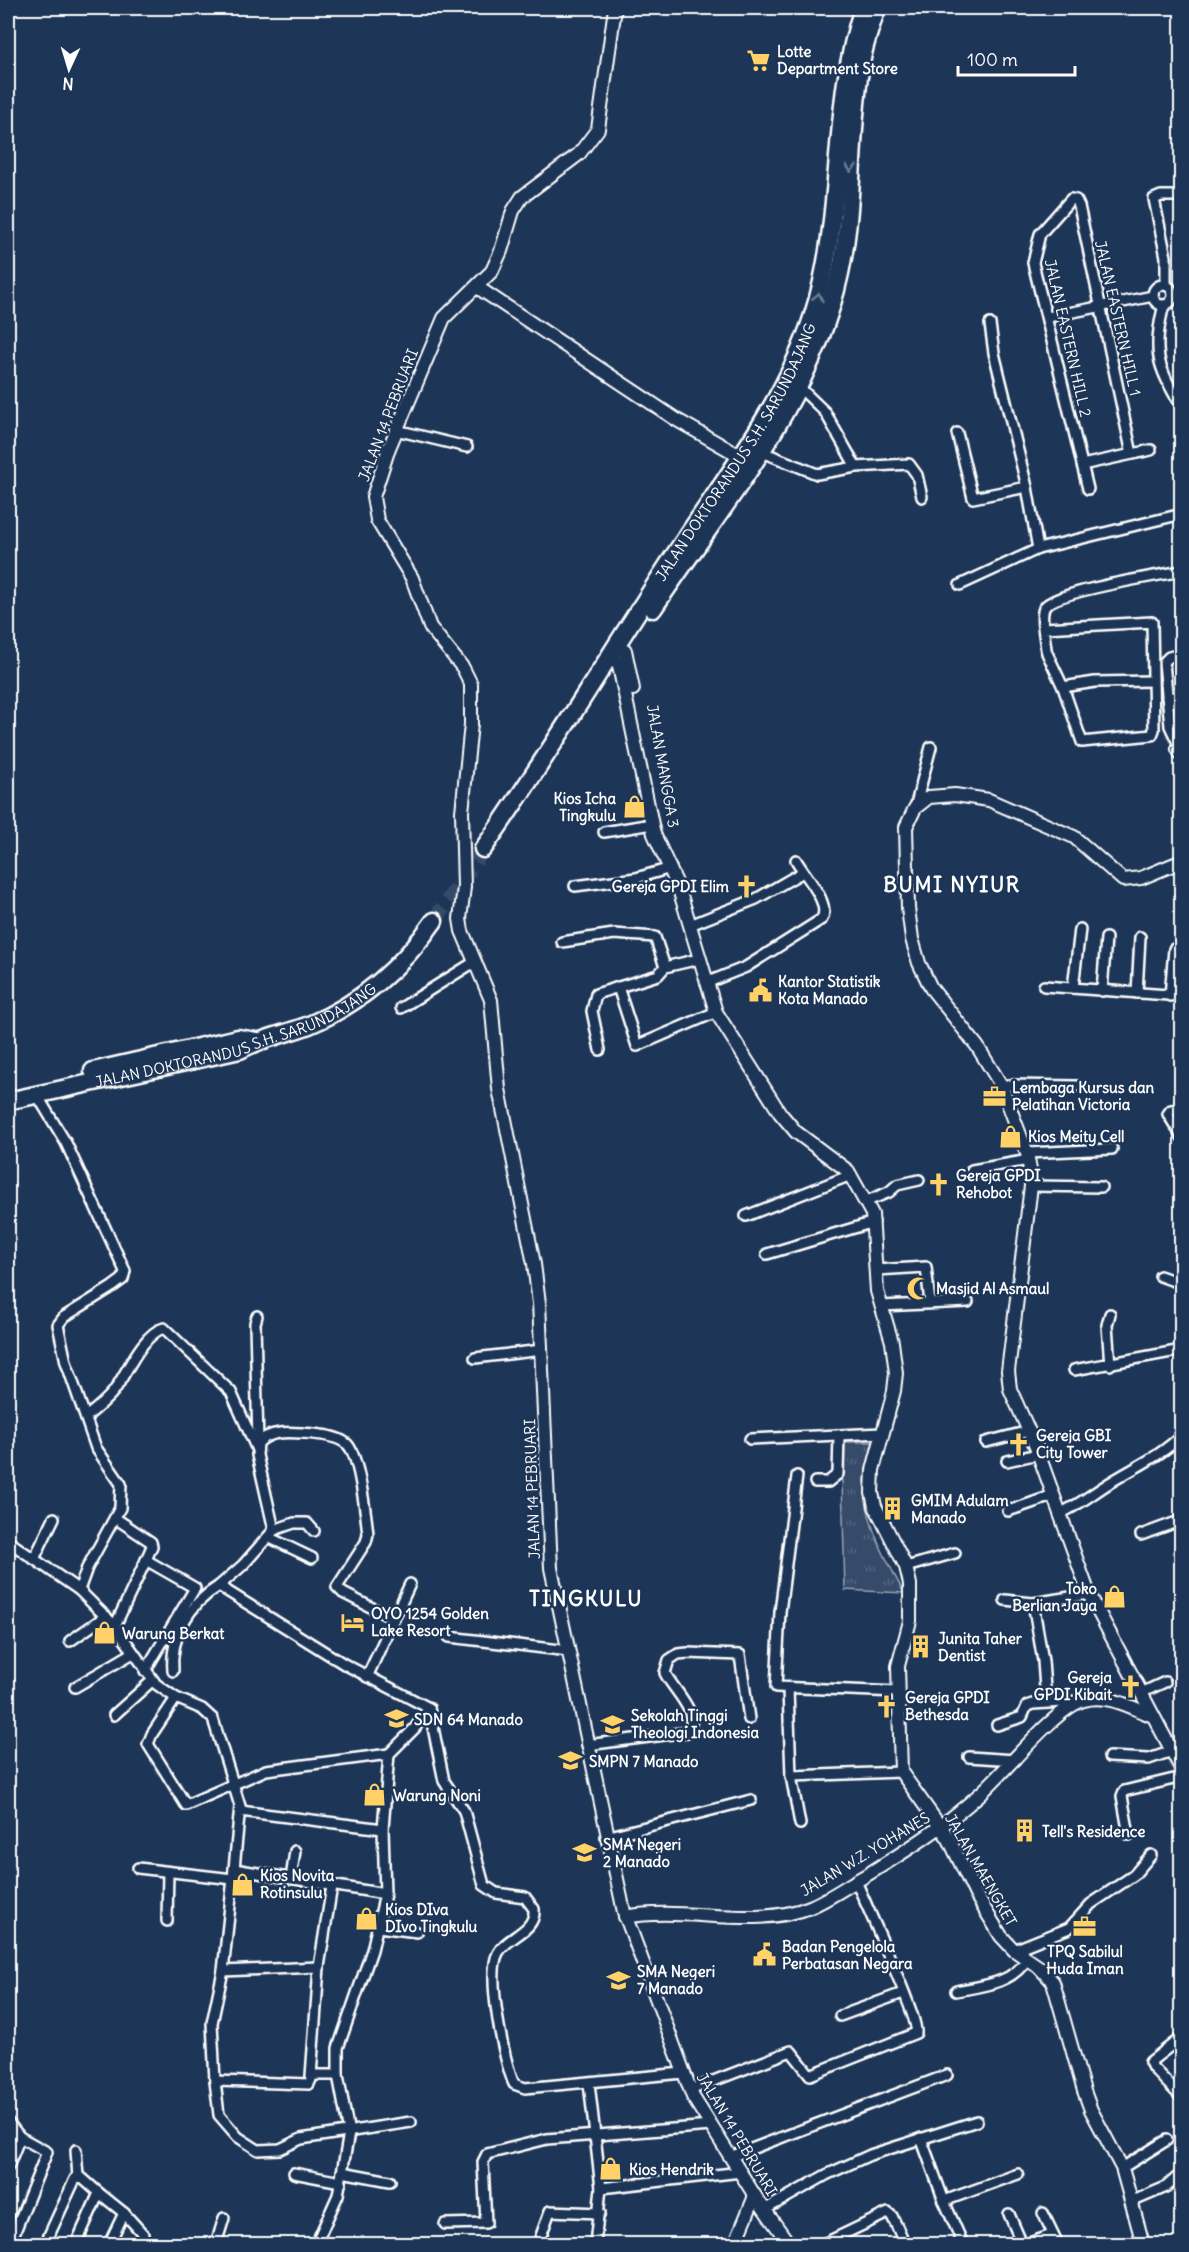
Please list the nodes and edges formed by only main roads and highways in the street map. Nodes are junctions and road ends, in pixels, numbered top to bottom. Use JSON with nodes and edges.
{"nodes":[{"id":1,"x":877,"y":8,"type":"edge"},
{"id":2,"x":858,"y":10,"type":"edge"},
{"id":3,"x":838,"y":234,"type":"junction"},
{"id":4,"x":649,"y":605,"type":"junction"},
{"id":5,"x":543,"y":762,"type":"junction"},
{"id":6,"x":483,"y":849,"type":"tunnel mouth"},
{"id":7,"x":434,"y":921,"type":"tunnel mouth"},
{"id":8,"x":256,"y":1041,"type":"junction"},
{"id":9,"x":8,"y":1090,"type":"edge"},
{"id":10,"x":8,"y":1101,"type":"edge"}],
"edges":[{"from":1,"to":3,"type":"highway","one_way":true},
{"from":2,"to":3,"type":"highway","name":"JALAN DOKTORANDUS S.H. SARUNDAJANG"},
{"from":4,"to":3,"type":"highway","name":"JALAN DOKTORANDUS S.H. SARUNDAJANG","one_way":true},
{"from":3,"to":4,"type":"highway"},
{"from":4,"to":5,"type":"highway","name":"JALAN DOKTORANDUS S.H. SARUNDAJANG"},
{"from":4,"to":5,"type":"highway"},
{"from":5,"to":6,"type":"highway","name":"JALAN DOKTORANDUS S.H. SARUNDAJANG"},
{"from":7,"to":8,"type":"highway","name":"JALAN DOKTORANDUS S.H. SARUNDAJANG"},
{"from":8,"to":9,"type":"highway"},
{"from":8,"to":10,"type":"highway","name":"JALAN DOKTORANDUS S.H. SARUNDAJANG"}]}
